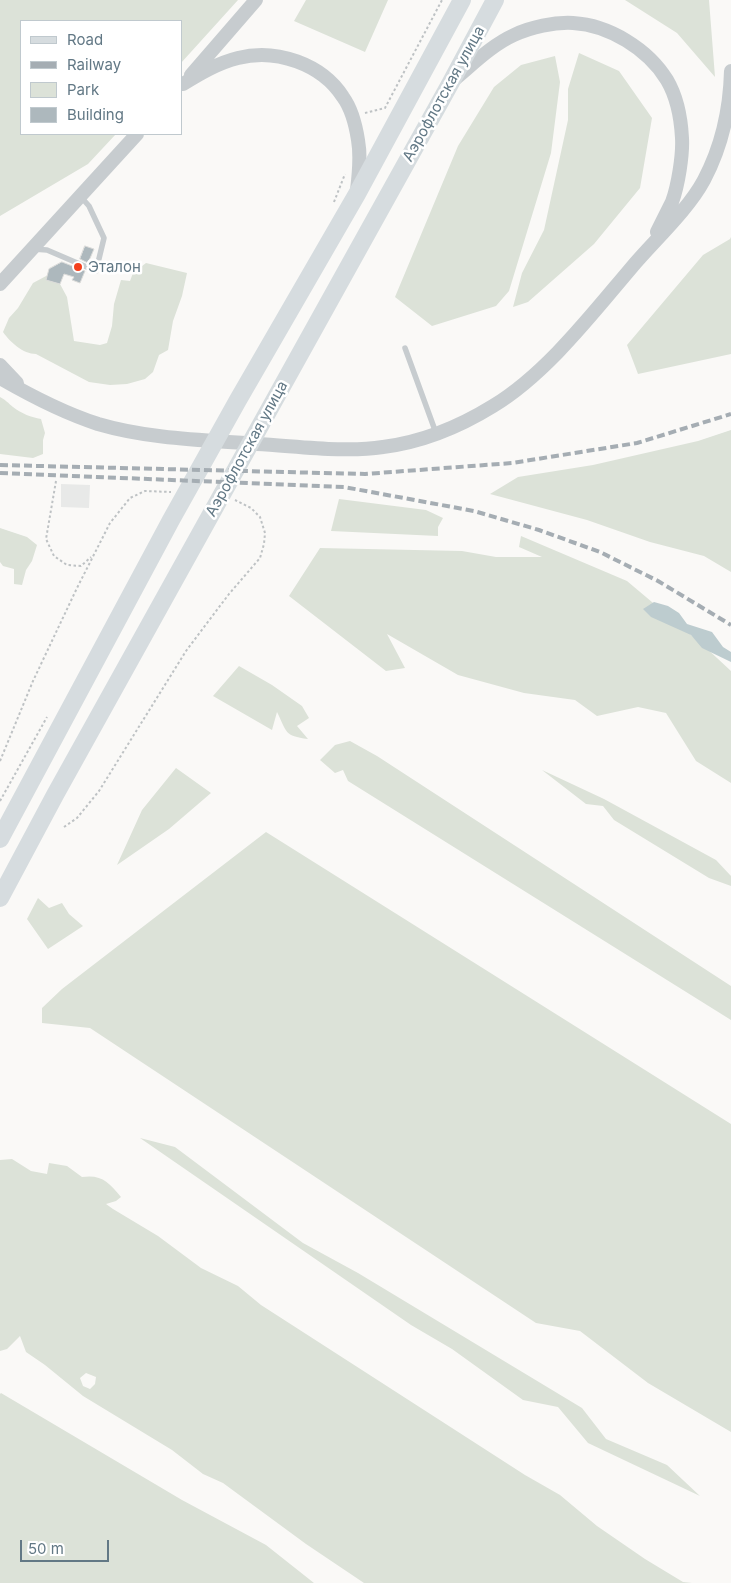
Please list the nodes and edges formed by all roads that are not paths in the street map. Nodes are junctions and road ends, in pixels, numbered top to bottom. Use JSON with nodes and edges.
{"nodes":[{"id":1,"x":256,"y":0,"type":"edge"},
{"id":2,"x":462,"y":0,"type":"edge"},
{"id":3,"x":495,"y":0,"type":"edge"},
{"id":4,"x":731,"y":71,"type":"edge"},
{"id":5,"x":450,"y":84,"type":"junction"},
{"id":6,"x":182,"y":85,"type":"edge"},
{"id":7,"x":136,"y":135,"type":"edge"},
{"id":8,"x":357,"y":194,"type":"junction"},
{"id":9,"x":80,"y":196,"type":"junction"},
{"id":10,"x":650,"y":246,"type":"junction"},
{"id":11,"x":31,"y":249,"type":"junction"},
{"id":12,"x":0,"y":284,"type":"edge"},
{"id":13,"x":405,"y":348,"type":"dead end"},
{"id":14,"x":0,"y":365,"type":"edge"},
{"id":15,"x":0,"y":378,"type":"edge"},
{"id":16,"x":28,"y":394,"type":"junction"},
{"id":17,"x":437,"y":434,"type":"junction"},
{"id":18,"x":250,"y":443,"type":"junction"},
{"id":19,"x":0,"y":839,"type":"edge"},
{"id":20,"x":0,"y":898,"type":"edge"}],
"edges":[{"from":1,"to":6,"type":"street"},
{"from":2,"to":8,"type":"main road","name":"Аэрофлотская улица"},
{"from":3,"to":5,"type":"main road","name":"Аэрофлотская улица"},
{"from":4,"to":10,"type":"street"},
{"from":5,"to":10,"type":"street"},
{"from":5,"to":18,"type":"main road","name":"Аэрофлотская улица"},
{"from":6,"to":8,"type":"street"},
{"from":7,"to":9,"type":"street"},
{"from":8,"to":19,"type":"main road","name":"Аэрофлотская улица"},
{"from":9,"to":11,"type":"street"},
{"from":9,"to":11,"type":"lane"},
{"from":10,"to":17,"type":"street"},
{"from":11,"to":12,"type":"street"},
{"from":13,"to":17,"type":"lane"},
{"from":14,"to":16,"type":"street"},
{"from":15,"to":16,"type":"street"},
{"from":16,"to":18,"type":"street"},
{"from":17,"to":18,"type":"street"},
{"from":18,"to":20,"type":"main road","name":"Аэрофлотская улица"}]}
